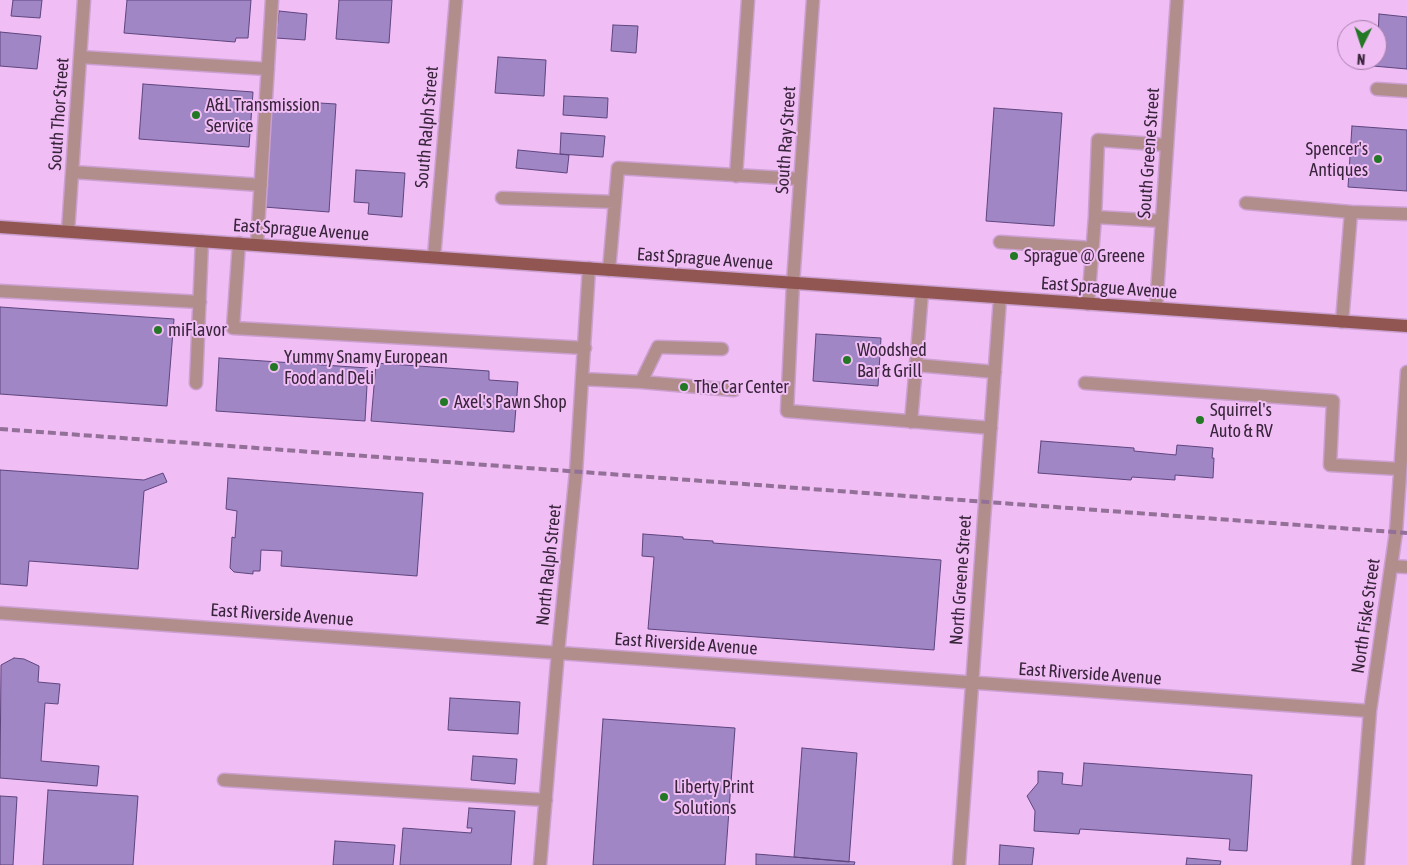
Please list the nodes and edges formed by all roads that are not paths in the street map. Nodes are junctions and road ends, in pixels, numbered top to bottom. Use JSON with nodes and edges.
{"nodes":[{"id":1,"x":84,"y":0,"type":"edge"},
{"id":2,"x":272,"y":0,"type":"edge"},
{"id":3,"x":456,"y":0,"type":"edge"},
{"id":4,"x":748,"y":0,"type":"edge"},
{"id":5,"x":813,"y":0,"type":"edge"},
{"id":6,"x":1177,"y":0,"type":"edge"},
{"id":7,"x":80,"y":57,"type":"junction"},
{"id":8,"x":268,"y":69,"type":"junction"},
{"id":9,"x":1376,"y":88,"type":"dead end"},
{"id":10,"x":1407,"y":91,"type":"edge"},
{"id":11,"x":1167,"y":145,"type":"junction"},
{"id":12,"x":72,"y":172,"type":"junction"},
{"id":13,"x":736,"y":176,"type":"junction"},
{"id":14,"x":800,"y":179,"type":"junction"},
{"id":15,"x":261,"y":185,"type":"junction"},
{"id":16,"x":502,"y":198,"type":"dead end"},
{"id":17,"x":615,"y":202,"type":"junction"},
{"id":18,"x":1246,"y":203,"type":"dead end"},
{"id":19,"x":1351,"y":212,"type":"junction"},
{"id":20,"x":1407,"y":214,"type":"edge"},
{"id":21,"x":1095,"y":217,"type":"junction"},
{"id":22,"x":1162,"y":221,"type":"junction"},
{"id":23,"x":0,"y":226,"type":"edge"},
{"id":24,"x":68,"y":231,"type":"junction"},
{"id":25,"x":202,"y":241,"type":"junction"},
{"id":26,"x":1000,"y":242,"type":"dead end"},
{"id":27,"x":239,"y":243,"type":"junction"},
{"id":28,"x":257,"y":244,"type":"junction"},
{"id":29,"x":1092,"y":248,"type":"junction"},
{"id":30,"x":434,"y":257,"type":"junction"},
{"id":31,"x":589,"y":268,"type":"junction"},
{"id":32,"x":609,"y":270,"type":"junction"},
{"id":33,"x":794,"y":283,"type":"junction"},
{"id":34,"x":0,"y":291,"type":"edge"},
{"id":35,"x":922,"y":292,"type":"junction"},
{"id":36,"x":1000,"y":298,"type":"junction"},
{"id":37,"x":200,"y":302,"type":"junction"},
{"id":38,"x":1088,"y":304,"type":"junction"},
{"id":39,"x":1156,"y":308,"type":"junction"},
{"id":40,"x":1342,"y":322,"type":"junction"},
{"id":41,"x":1407,"y":326,"type":"edge"},
{"id":42,"x":585,"y":348,"type":"junction"},
{"id":43,"x":722,"y":349,"type":"dead end"},
{"id":44,"x":916,"y":366,"type":"junction"},
{"id":45,"x":995,"y":372,"type":"junction"},
{"id":46,"x":1407,"y":372,"type":"edge"},
{"id":47,"x":582,"y":379,"type":"junction"},
{"id":48,"x":641,"y":382,"type":"junction"},
{"id":49,"x":196,"y":383,"type":"dead end"},
{"id":50,"x":1085,"y":383,"type":"dead end"},
{"id":51,"x":734,"y":390,"type":"dead end"},
{"id":52,"x":911,"y":422,"type":"junction"},
{"id":53,"x":990,"y":428,"type":"junction"},
{"id":54,"x":1400,"y":469,"type":"junction"},
{"id":55,"x":1391,"y":566,"type":"junction"},
{"id":56,"x":1407,"y":567,"type":"edge"},
{"id":57,"x":0,"y":613,"type":"edge"},
{"id":58,"x":558,"y":652,"type":"junction"},
{"id":59,"x":971,"y":683,"type":"junction"},
{"id":60,"x":1370,"y":711,"type":"junction"},
{"id":61,"x":224,"y":780,"type":"dead end"},
{"id":62,"x":546,"y":800,"type":"junction"},
{"id":63,"x":540,"y":865,"type":"edge"},
{"id":64,"x":959,"y":865,"type":"edge"},
{"id":65,"x":1358,"y":865,"type":"edge"}],
"edges":[{"from":1,"to":7,"type":"street","name":"South Thor Street"},
{"from":2,"to":8,"type":"street"},
{"from":3,"to":30,"type":"street","name":"South Ralph Street"},
{"from":4,"to":13,"type":"street"},
{"from":5,"to":14,"type":"street","name":"South Ray Street"},
{"from":6,"to":11,"type":"street","name":"South Greene Street"},
{"from":7,"to":8,"type":"street"},
{"from":7,"to":12,"type":"street","name":"South Thor Street"},
{"from":8,"to":15,"type":"street"},
{"from":9,"to":10,"type":"street"},
{"from":11,"to":21,"type":"street"},
{"from":11,"to":22,"type":"street","name":"South Greene Street"},
{"from":12,"to":15,"type":"street"},
{"from":12,"to":24,"type":"street","name":"South Thor Street"},
{"from":13,"to":14,"type":"street"},
{"from":13,"to":17,"type":"street"},
{"from":14,"to":33,"type":"street","name":"South Ray Street"},
{"from":15,"to":28,"type":"street"},
{"from":16,"to":17,"type":"street"},
{"from":17,"to":32,"type":"street"},
{"from":18,"to":19,"type":"street"},
{"from":19,"to":20,"type":"street"},
{"from":19,"to":40,"type":"street"},
{"from":21,"to":22,"type":"street"},
{"from":21,"to":29,"type":"street"},
{"from":22,"to":39,"type":"street","name":"South Greene Street"},
{"from":23,"to":24,"type":"main road","name":"East Sprague Avenue"},
{"from":24,"to":25,"type":"main road","name":"East Sprague Avenue"},
{"from":25,"to":27,"type":"main road","name":"East Sprague Avenue"},
{"from":25,"to":37,"type":"street"},
{"from":26,"to":29,"type":"street"},
{"from":27,"to":28,"type":"main road","name":"East Sprague Avenue"},
{"from":27,"to":42,"type":"street"},
{"from":28,"to":30,"type":"main road","name":"East Sprague Avenue"},
{"from":29,"to":38,"type":"street"},
{"from":30,"to":31,"type":"main road","name":"East Sprague Avenue"},
{"from":31,"to":32,"type":"main road","name":"East Sprague Avenue"},
{"from":31,"to":42,"type":"street","name":"North Ralph Street"},
{"from":32,"to":33,"type":"main road","name":"East Sprague Avenue"},
{"from":33,"to":35,"type":"main road","name":"East Sprague Avenue"},
{"from":33,"to":52,"type":"street","name":"South Ray Street"},
{"from":34,"to":37,"type":"street"},
{"from":35,"to":36,"type":"main road","name":"East Sprague Avenue"},
{"from":35,"to":44,"type":"street"},
{"from":36,"to":38,"type":"main road","name":"East Sprague Avenue"},
{"from":36,"to":45,"type":"street","name":"North Greene Street"},
{"from":37,"to":49,"type":"street"},
{"from":38,"to":39,"type":"main road","name":"East Sprague Avenue"},
{"from":39,"to":40,"type":"main road","name":"East Sprague Avenue"},
{"from":40,"to":41,"type":"main road","name":"East Sprague Avenue"},
{"from":42,"to":47,"type":"street","name":"North Ralph Street"},
{"from":43,"to":48,"type":"street"},
{"from":44,"to":45,"type":"street"},
{"from":44,"to":52,"type":"street"},
{"from":45,"to":53,"type":"street","name":"North Greene Street"},
{"from":46,"to":54,"type":"street","name":"North Fiske Street"},
{"from":47,"to":48,"type":"street"},
{"from":47,"to":58,"type":"street","name":"North Ralph Street"},
{"from":48,"to":51,"type":"street"},
{"from":50,"to":54,"type":"street"},
{"from":52,"to":53,"type":"street"},
{"from":53,"to":59,"type":"street","name":"North Greene Street"},
{"from":54,"to":55,"type":"street","name":"North Fiske Street"},
{"from":55,"to":56,"type":"street"},
{"from":55,"to":60,"type":"street","name":"North Fiske Street"},
{"from":57,"to":58,"type":"street","name":"East Riverside Avenue"},
{"from":58,"to":59,"type":"street","name":"East Riverside Avenue"},
{"from":58,"to":62,"type":"street","name":"North Ralph Street"},
{"from":59,"to":60,"type":"street","name":"East Riverside Avenue"},
{"from":59,"to":64,"type":"street","name":"North Greene Street"},
{"from":60,"to":65,"type":"street","name":"North Fiske Street"},
{"from":61,"to":62,"type":"street"},
{"from":62,"to":63,"type":"street","name":"North Ralph Street"}]}
